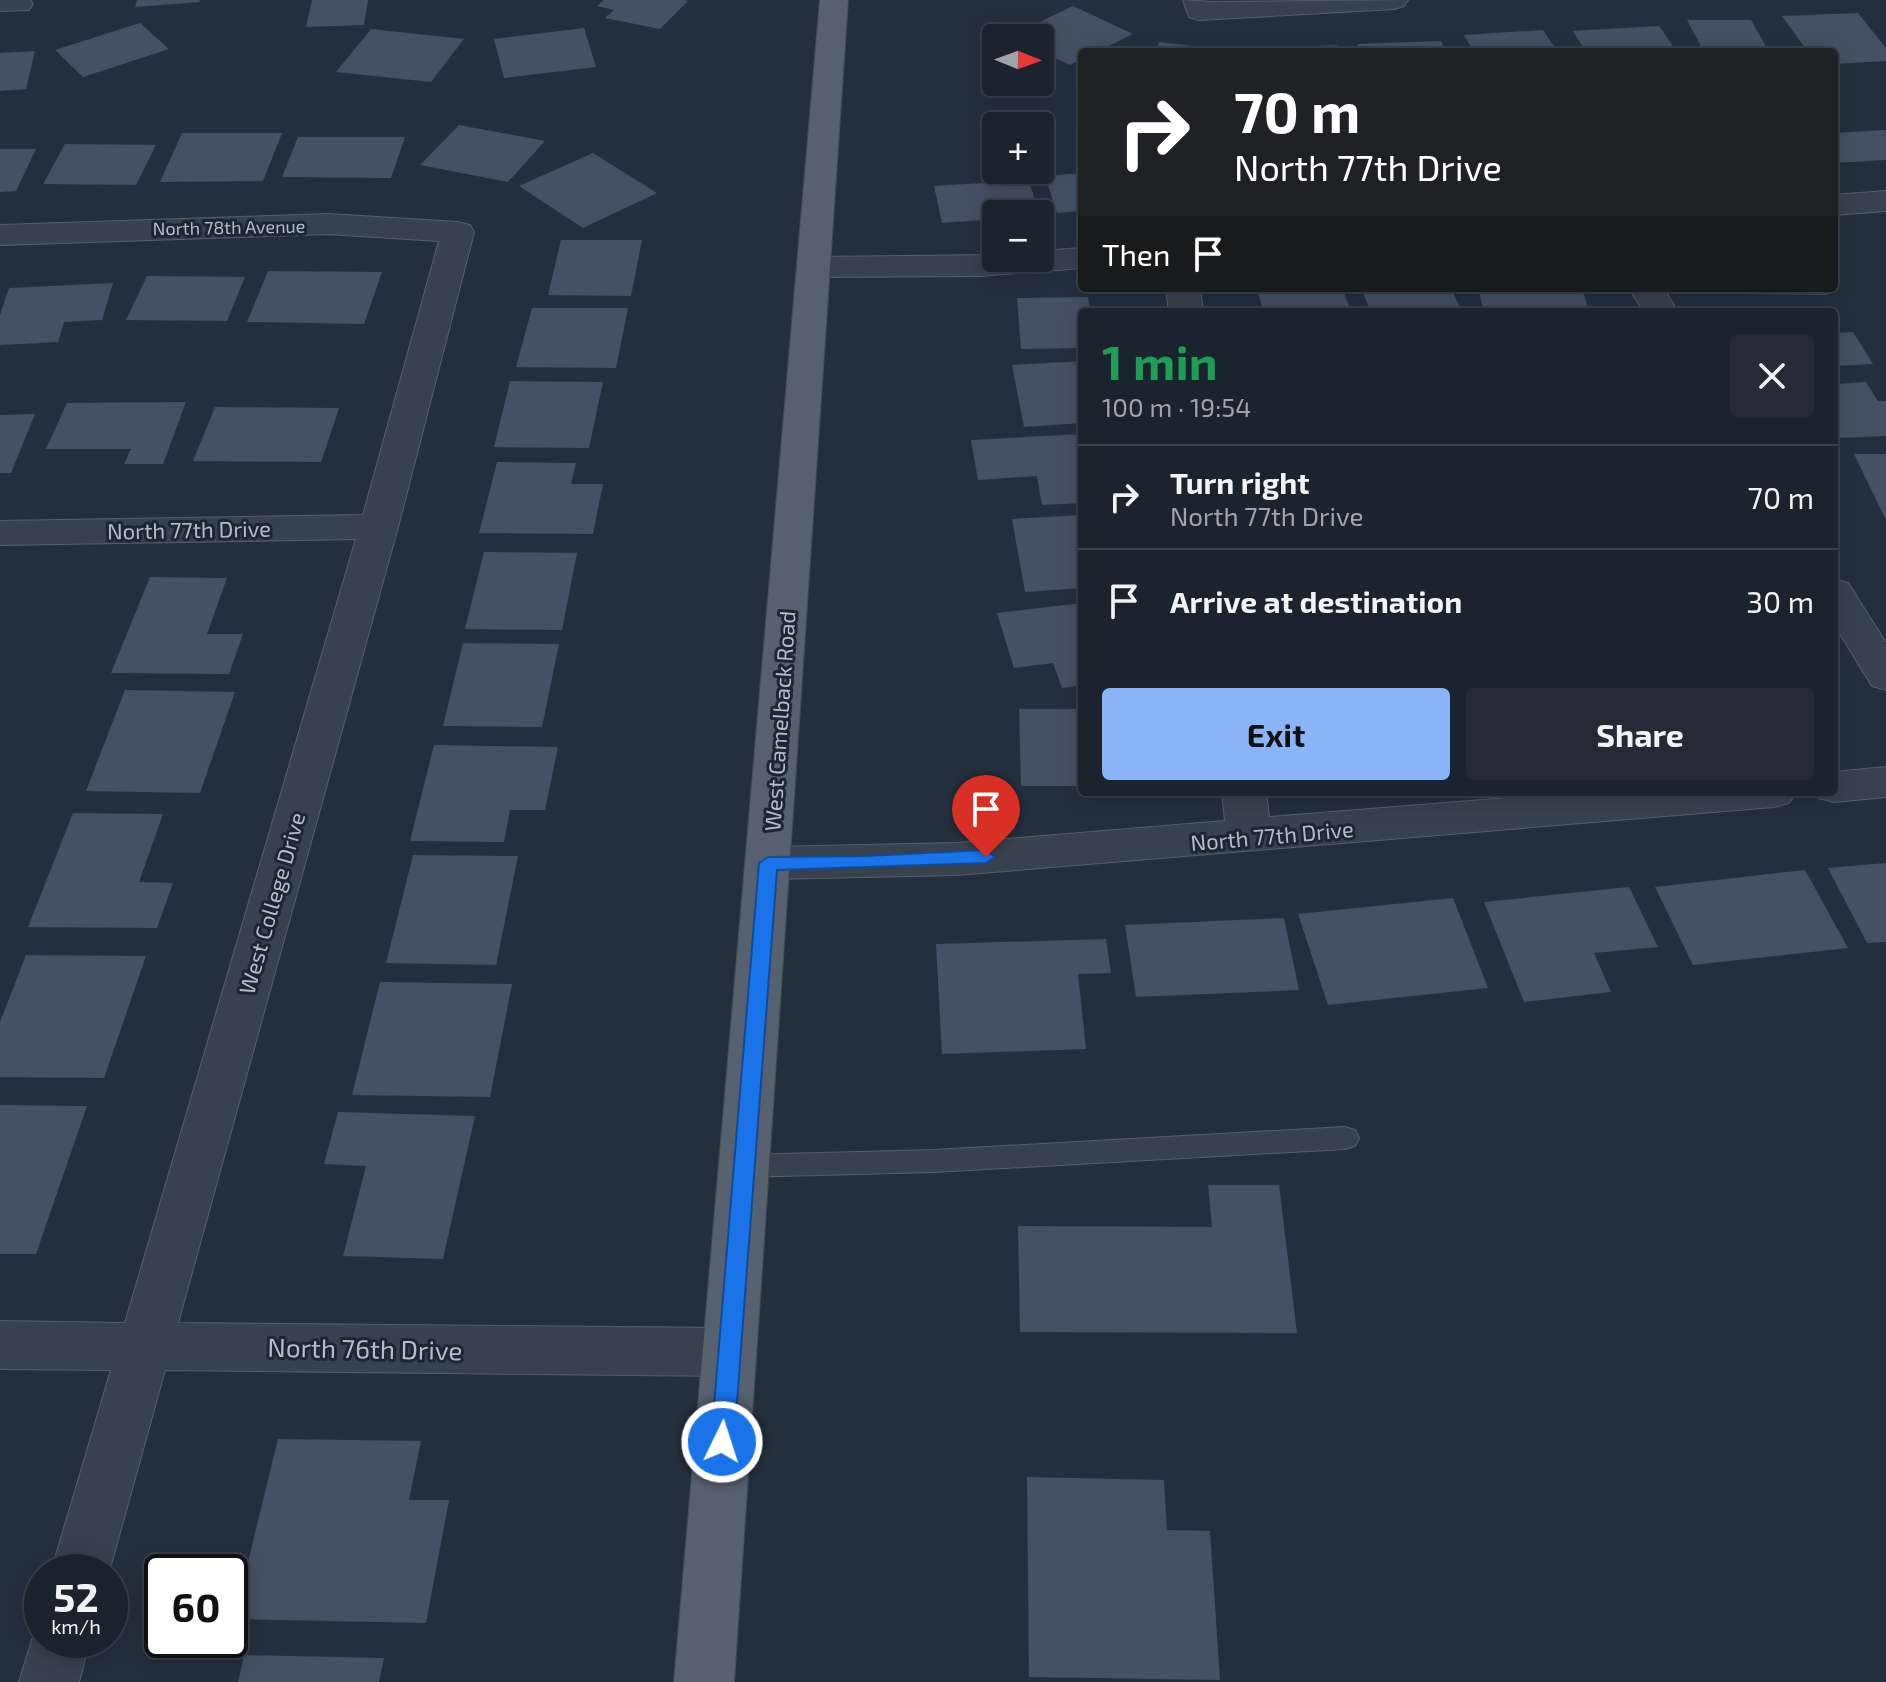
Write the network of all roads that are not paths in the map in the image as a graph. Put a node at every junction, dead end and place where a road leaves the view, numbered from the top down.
1 (834, 0) edge
2 (1394, 0) edge
3 (1198, 5) edge
4 (1886, 201) edge
5 (1838, 205) edge
6 (458, 232) joint
7 (0, 235) edge
8 (1078, 258) edge
9 (814, 267) junction
10 (379, 527) junction
11 (0, 533) edge
12 (1838, 598) edge
13 (1886, 676) edge
14 (1886, 782) edge
15 (1838, 787) edge
16 (1244, 796) edge
17 (1727, 796) edge
18 (1249, 837) junction
19 (768, 863) junction
20 (1345, 1138) dead end
21 (744, 1166) junction
22 (0, 1345) edge
23 (143, 1346) junction
24 (729, 1352) junction
25 (85, 1554) edge
26 (56, 1658) edge
27 (49, 1682) edge
28 (704, 1682) edge

1 - 9 main road, West Camelback Road
2 - 3 street
4 - 5 street
6 - 7 street, North 78th Avenue
6 - 10 street, West College Drive
8 - 9 street
9 - 19 main road, West Camelback Road
10 - 11 street, North 77th Drive
10 - 23 street, West College Drive
12 - 13 street
14 - 15 street
16 - 18 street
17 - 18 street, North 77th Drive
18 - 19 street, North 77th Drive
19 - 21 main road, West Camelback Road
20 - 21 lane
21 - 24 main road, West Camelback Road
22 - 23 street, North 76th Drive
23 - 24 street, North 76th Drive
23 - 25 street, West College Drive
24 - 28 main road, West Camelback Road
26 - 27 street

